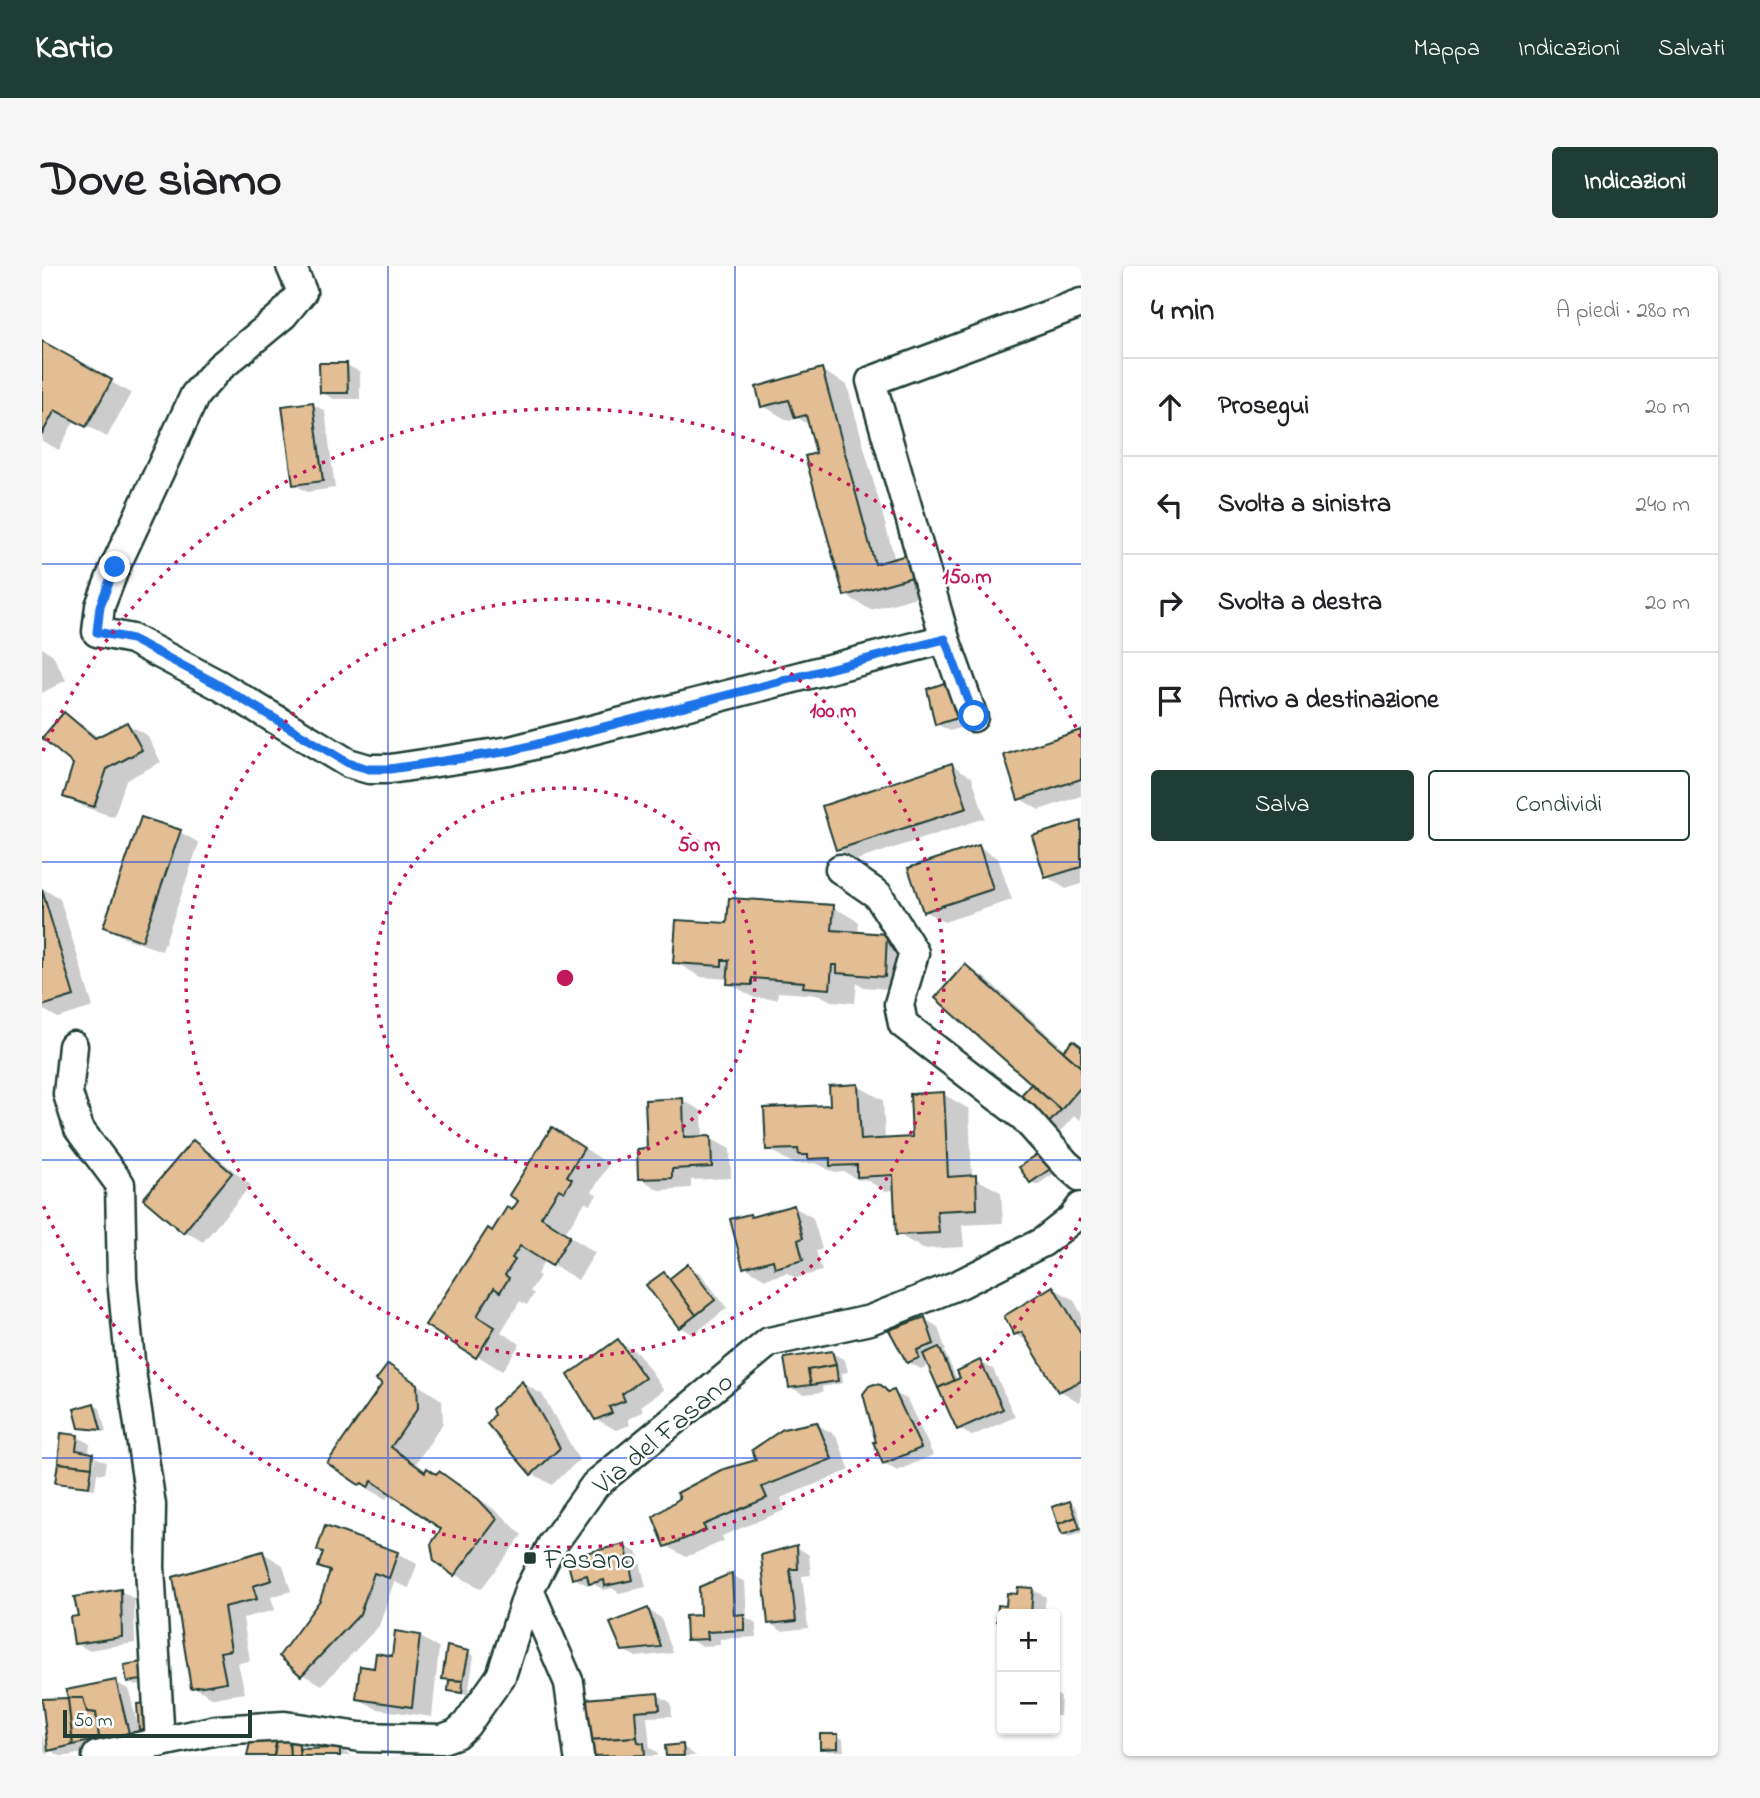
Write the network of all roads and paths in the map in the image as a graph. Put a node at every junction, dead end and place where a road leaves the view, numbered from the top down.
1 (291, 266) edge
2 (1081, 303) edge
3 (945, 639) junction
4 (974, 716) dead end
5 (840, 869) dead end
6 (73, 1046) dead end
7 (1081, 1177) edge
8 (1081, 1207) edge
9 (529, 1590) junction
10 (160, 1742) junction
11 (97, 1756) edge
12 (579, 1756) edge

1 - 3 street
2 - 3 street
3 - 4 street
5 - 7 street
6 - 10 street
8 - 9 street, Via del Fasano
9 - 10 street, Via del Fasano
9 - 12 street
10 - 11 street, Via del Fasano

